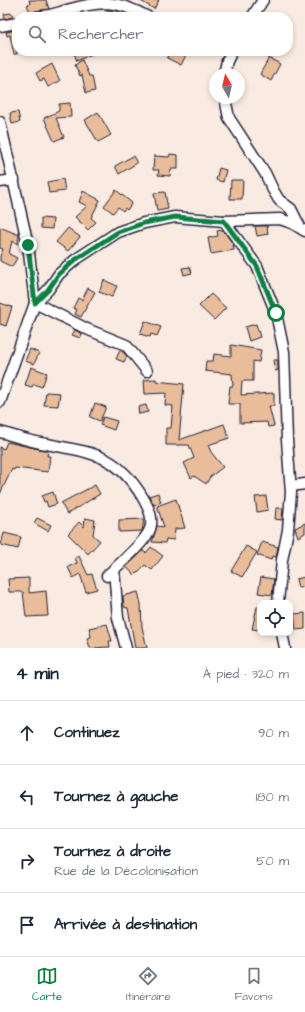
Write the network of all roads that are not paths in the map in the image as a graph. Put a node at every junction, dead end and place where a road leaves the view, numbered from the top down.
1 (263, 0) edge
2 (62, 12) edge
3 (137, 12) edge
4 (255, 12) edge
5 (12, 24) edge
6 (0, 26) edge
7 (230, 56) edge
8 (225, 68) edge
9 (226, 104) edge
10 (0, 122) edge
11 (14, 180) junction
12 (0, 182) edge
13 (224, 221) junction
14 (302, 229) edge
15 (35, 303) junction
16 (147, 371) dead end
17 (0, 402) edge
18 (0, 432) edge
19 (305, 484) edge
20 (291, 486) junction
21 (278, 600) edge
22 (283, 636) edge
23 (126, 648) edge
24 (285, 648) edge

1 - 4 street
2 - 3 street
5 - 6 street
7 - 8 street
9 - 14 street
10 - 11 street
11 - 12 street
11 - 15 street
13 - 14 street
13 - 15 street
13 - 20 street
15 - 16 street
15 - 17 street
18 - 23 street
19 - 20 street
20 - 21 street
22 - 24 street

